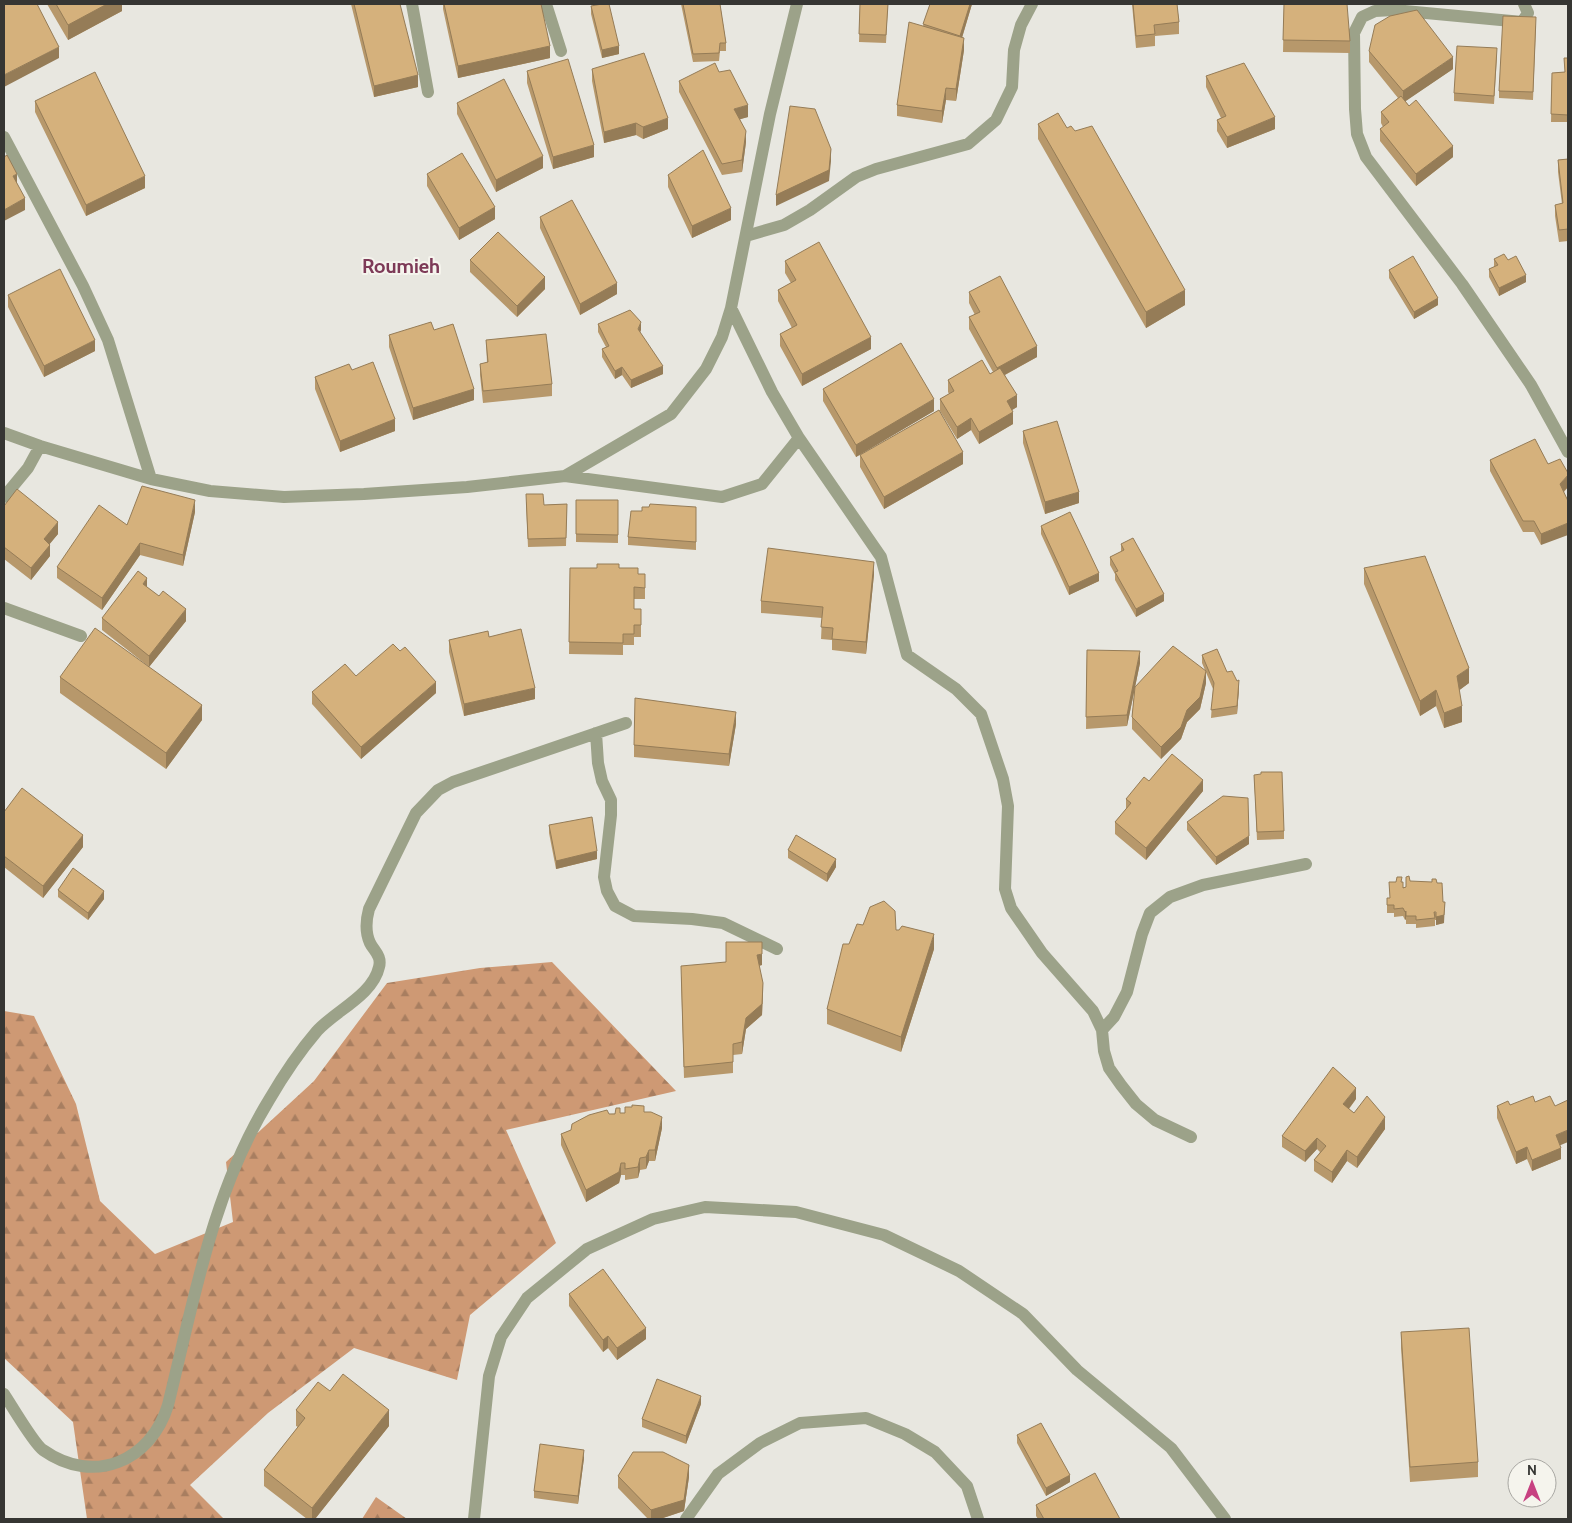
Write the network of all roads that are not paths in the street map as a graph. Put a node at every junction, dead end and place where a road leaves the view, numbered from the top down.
1 (412, 4) edge
2 (546, 4) edge
3 (797, 4) edge
4 (1032, 4) edge
5 (1524, 4) edge
6 (561, 51) dead end
7 (428, 92) dead end
8 (4, 137) edge
9 (746, 236) junction
10 (731, 308) junction
11 (4, 433) edge
12 (799, 438) junction
13 (40, 446) junction
14 (1568, 452) edge
15 (565, 476) junction
16 (151, 479) junction
17 (4, 497) edge
18 (4, 608) edge
19 (81, 636) dead end
20 (626, 723) dead end
21 (596, 733) junction
22 (1306, 864) dead end
23 (777, 949) dead end
24 (1102, 1030) junction
25 (1191, 1137) dead end
26 (4, 1394) edge
27 (474, 1519) edge
28 (686, 1519) edge
29 (978, 1519) edge
30 (1225, 1519) edge

1 - 7 street
2 - 6 street
3 - 9 street
4 - 9 street
5 - 14 street
8 - 16 street
9 - 10 street
10 - 12 street
10 - 15 street
11 - 13 street
12 - 15 street
12 - 24 street
13 - 16 street
13 - 17 street
15 - 16 street
18 - 19 street
20 - 21 street
21 - 23 street
21 - 26 street
22 - 24 street
24 - 25 street
27 - 30 street
28 - 29 street

